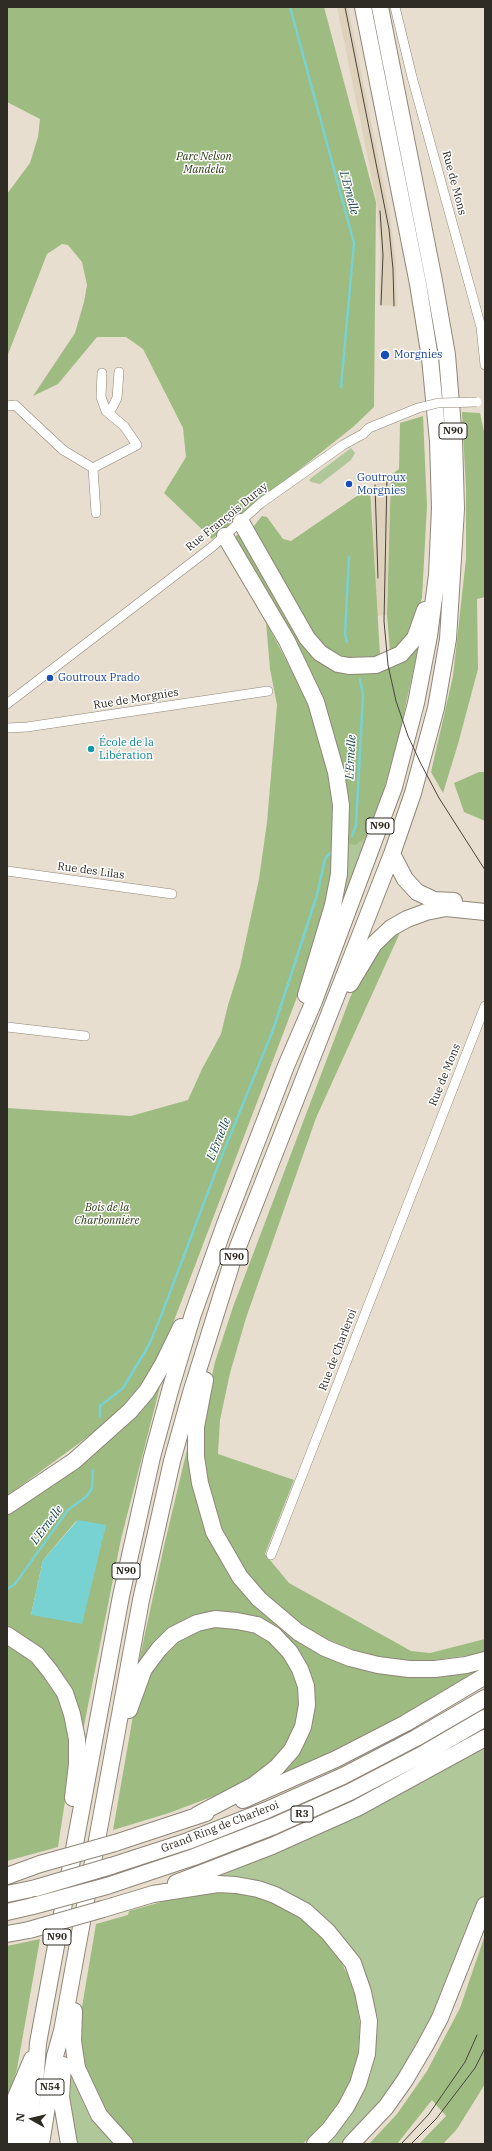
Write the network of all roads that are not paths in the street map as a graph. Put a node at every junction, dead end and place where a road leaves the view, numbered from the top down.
1 (363, 7) edge
2 (380, 7) edge
3 (395, 7) edge
4 (485, 365) edge
5 (118, 372) dead end
6 (102, 374) dead end
7 (481, 403) edge
8 (7, 406) edge
9 (106, 411) junction
10 (93, 468) junction
11 (96, 513) dead end
12 (241, 522) junction
13 (225, 536) junction
14 (437, 575) junction
15 (268, 691) dead end
16 (8, 700) edge
17 (7, 728) edge
18 (392, 854) junction
19 (7, 871) edge
20 (172, 894) dead end
21 (485, 904) edge
22 (485, 912) edge
23 (332, 1006) junction
24 (485, 1006) edge
25 (7, 1027) edge
26 (85, 1036) dead end
27 (286, 1066) junction
28 (427, 1153) joint
29 (193, 1314) junction
30 (209, 1334) junction
31 (7, 1506) edge
32 (271, 1555) dead end
33 (7, 1635) edge
34 (485, 1660) edge
35 (485, 1676) edge
36 (485, 1698) edge
37 (485, 1718) edge
38 (485, 1738) edge
39 (112, 1751) junction
40 (197, 1815) junction
41 (76, 1832) junction
42 (33, 1866) junction
43 (7, 1870) edge
44 (7, 1876) edge
45 (7, 1894) edge
46 (153, 1894) junction
47 (485, 1905) edge
48 (7, 1912) edge
49 (7, 1934) edge
50 (70, 1987) junction
51 (62, 2031) junction
52 (38, 2042) junction
53 (28, 2070) junction
54 (7, 2118) edge
55 (12, 2144) edge
56 (25, 2144) edge
57 (41, 2144) edge
58 (69, 2144) edge
59 (125, 2144) edge
60 (315, 2144) edge
61 (351, 2144) edge

1 - 14 highway, N90
2 - 18 highway, N90
3 - 4 street, Rue de Mons
5 - 9 street
6 - 9 street
7 - 12 street, Rue François Duray, bridge
8 - 10 street
9 - 10 street
10 - 11 street
12 - 13 street, Rue François Duray
12 - 14 highway
13 - 16 street, Rue François Duray
13 - 27 highway
14 - 27 highway, N90
15 - 17 street, Rue de Morgnies
18 - 21 highway
18 - 23 highway, N90
19 - 20 street, Rue des Lilas
22 - 23 highway
23 - 30 highway, N90
24 - 28 street, Rue de Mons
25 - 26 street
27 - 29 highway, N90
28 - 32 street, Rue de Charleroi
29 - 31 highway
29 - 41 highway, N90
30 - 34 highway
30 - 39 highway, N90
33 - 41 highway
35 - 40 highway
36 - 45 highway, Grand Ring de Charleroi / R3, bridge
37 - 48 highway, Grand Ring de Charleroi / R3, bridge
38 - 46 highway
39 - 40 highway
39 - 50 highway, N90
40 - 42 highway, bridge
41 - 52 highway, N90
42 - 43 highway
42 - 44 highway
46 - 49 highway, bridge
46 - 60 highway
47 - 61 highway
50 - 51 highway, N90
50 - 59 highway
51 - 57 highway, N54
51 - 58 highway
52 - 53 highway, N90
52 - 56 highway, N54
53 - 54 highway
53 - 55 highway, N90

